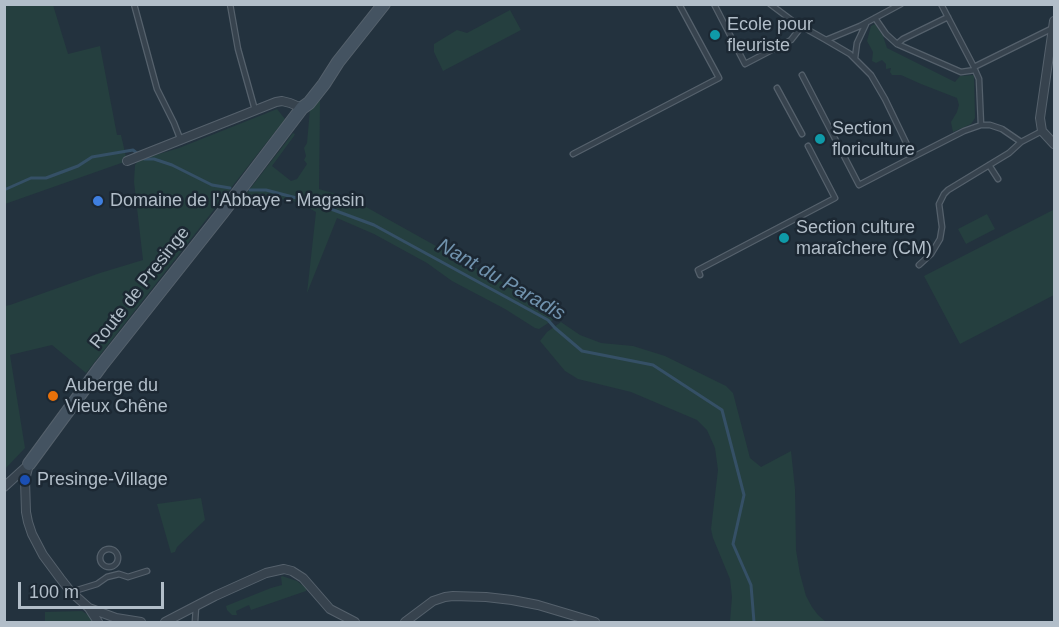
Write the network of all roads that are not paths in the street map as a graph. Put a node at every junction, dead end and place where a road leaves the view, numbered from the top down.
1 (134, 4) edge
2 (230, 4) edge
3 (384, 4) edge
4 (680, 4) edge
5 (714, 4) edge
6 (770, 4) edge
7 (901, 4) edge
8 (941, 4) edge
9 (948, 17) junction
10 (875, 18) junction
11 (866, 23) junction
12 (1054, 24) edge
13 (802, 26) junction
14 (826, 40) junction
15 (897, 44) junction
16 (855, 58) junction
17 (975, 69) junction
18 (802, 75) dead end
19 (777, 88) dead end
20 (302, 108) junction
21 (255, 111) junction
22 (981, 125) junction
23 (1042, 131) junction
24 (802, 134) dead end
25 (181, 141) junction
26 (1021, 142) junction
27 (1054, 144) edge
28 (808, 146) dead end
29 (573, 154) dead end
30 (913, 157) junction
31 (127, 161) dead end
32 (989, 165) junction
33 (998, 179) dead end
34 (919, 265) dead end
35 (700, 275) dead end
36 (28, 464) junction
37 (4, 487) edge
38 (110, 568) junction
39 (147, 571) dead end
40 (112, 576) junction
41 (71, 592) junction
42 (196, 607) junction
43 (89, 608) junction
44 (98, 622) edge
45 (135, 622) edge
46 (165, 622) edge
47 (195, 622) edge
48 (355, 622) edge
49 (405, 622) edge
50 (595, 622) edge

1 - 25 lane
2 - 21 lane
3 - 20 street, Route de Presinge
4 - 29 lane
5 - 13 lane
6 - 13 lane
7 - 10 lane
8 - 9 lane
9 - 15 lane
9 - 17 lane
10 - 11 lane
10 - 15 lane
11 - 14 lane
11 - 16 lane
12 - 17 lane
12 - 23 street
13 - 14 lane
14 - 16 lane
15 - 17 lane
16 - 30 lane
17 - 22 lane
18 - 30 lane
19 - 24 lane
20 - 21 street
20 - 36 street, Route de Presinge
21 - 25 street
22 - 26 lane
22 - 30 lane
23 - 26 lane
23 - 27 street
25 - 31 street
26 - 32 lane
28 - 35 lane
32 - 33 lane
32 - 34 lane
36 - 37 street, Route de Presinge
36 - 41 street
38 - 38 lane
38 - 40 lane
39 - 40 lane
40 - 41 lane
41 - 43 street
42 - 46 street
42 - 47 lane
42 - 48 street
43 - 44 street
43 - 45 street
49 - 50 street

